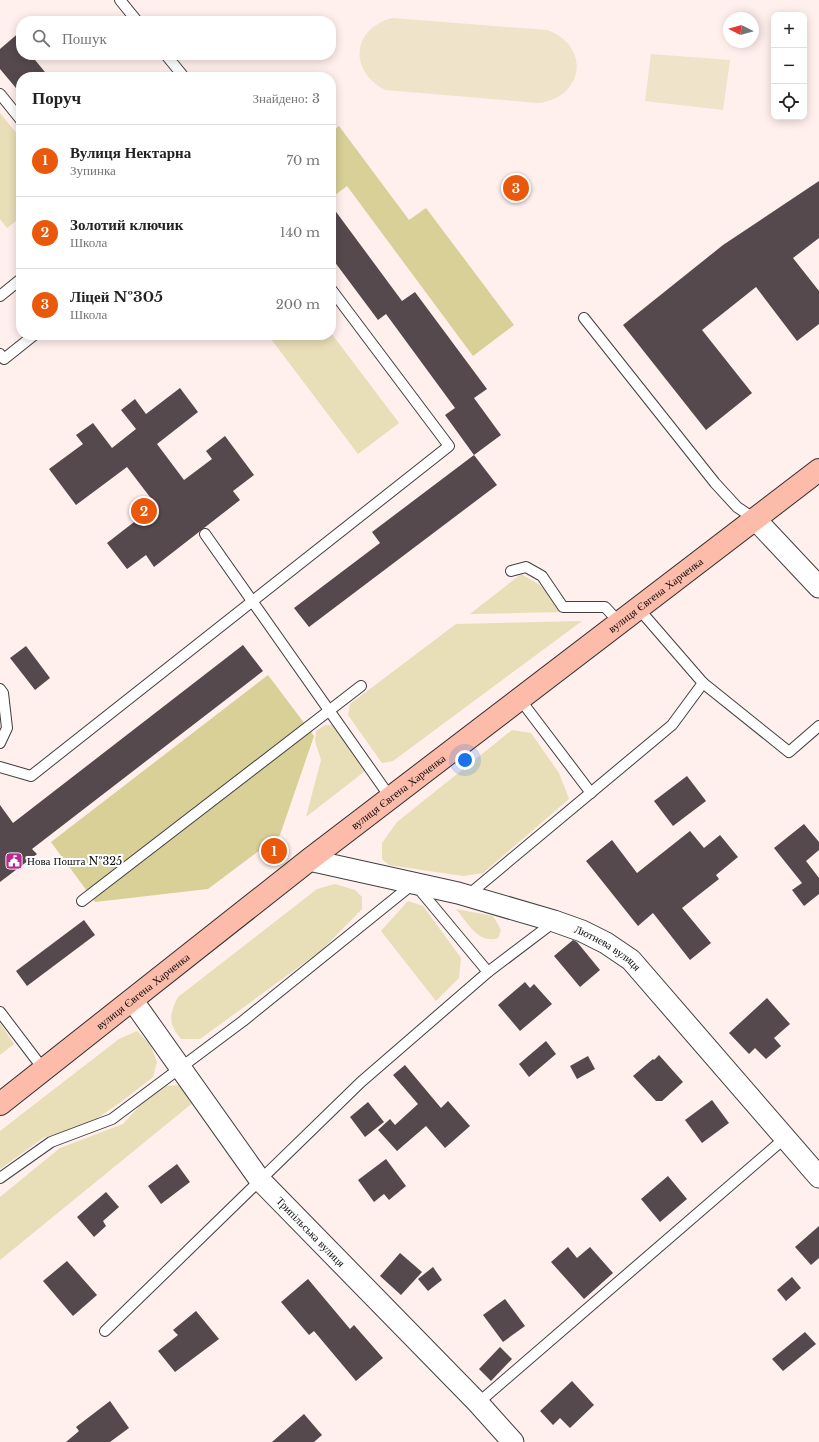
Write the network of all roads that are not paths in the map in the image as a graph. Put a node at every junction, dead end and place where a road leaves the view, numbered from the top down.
1 (120, 0) edge
2 (133, 16) edge
3 (170, 60) edge
4 (180, 72) edge
5 (0, 94) edge
6 (16, 114) edge
7 (16, 284) edge
8 (0, 296) edge
9 (336, 296) edge
10 (584, 318) dead end
11 (28, 340) edge
12 (0, 354) edge
13 (819, 470) edge
14 (755, 519) junction
15 (205, 534) dead end
16 (511, 571) dead end
17 (819, 587) edge
18 (253, 602) junction
19 (638, 608) junction
20 (619, 622) junction
21 (703, 683) junction
22 (361, 686) dead end
23 (0, 689) edge
24 (520, 698) junction
25 (329, 711) junction
26 (819, 726) edge
27 (0, 742) edge
28 (0, 767) edge
29 (591, 793) junction
30 (390, 798) junction
31 (309, 860) junction
32 (414, 883) junction
33 (468, 896) junction
34 (82, 901) dead end
35 (554, 921) junction
36 (488, 972) junction
37 (133, 1000) junction
38 (0, 1012) edge
39 (181, 1069) junction
40 (44, 1070) junction
41 (0, 1104) edge
42 (785, 1138) junction
43 (819, 1177) edge
44 (0, 1178) edge
45 (260, 1180) junction
46 (104, 1331) dead end
47 (478, 1403) junction
48 (513, 1442) edge

1 - 2 lane
3 - 4 lane
5 - 6 lane
7 - 8 lane
9 - 18 lane
10 - 14 lane
11 - 12 lane
13 - 14 main road, вулиця Євгена Харченка
14 - 17 street
14 - 19 main road, вулиця Євгена Харченка
15 - 18 lane
16 - 20 lane
18 - 25 lane
18 - 28 lane
19 - 20 main road, вулиця Євгена Харченка
19 - 21 lane
20 - 24 main road, вулиця Євгена Харченка
21 - 26 lane
21 - 29 lane
22 - 25 lane
23 - 27 lane
24 - 29 lane
24 - 30 main road, вулиця Євгена Харченка
25 - 30 lane
25 - 34 lane
29 - 33 lane
30 - 31 main road, вулиця Євгена Харченка
31 - 32 street, Лютнева вулиця
31 - 37 main road, вулиця Євгена Харченка
32 - 33 street, Лютнева вулиця
32 - 36 lane
32 - 39 lane
33 - 35 street, Лютнева вулиця
35 - 36 lane
35 - 42 street, Лютнева вулиця
36 - 45 lane
37 - 39 street, Трипільська вулиця
37 - 40 main road, вулиця Євгена Харченка
38 - 40 lane
39 - 44 lane
39 - 45 street, Трипільська вулиця
40 - 41 main road, вулиця Євгена Харченка
42 - 43 street, Лютнева вулиця
42 - 47 lane
45 - 46 lane
45 - 47 street, Трипільська вулиця
47 - 48 street, Трипільська вулиця

